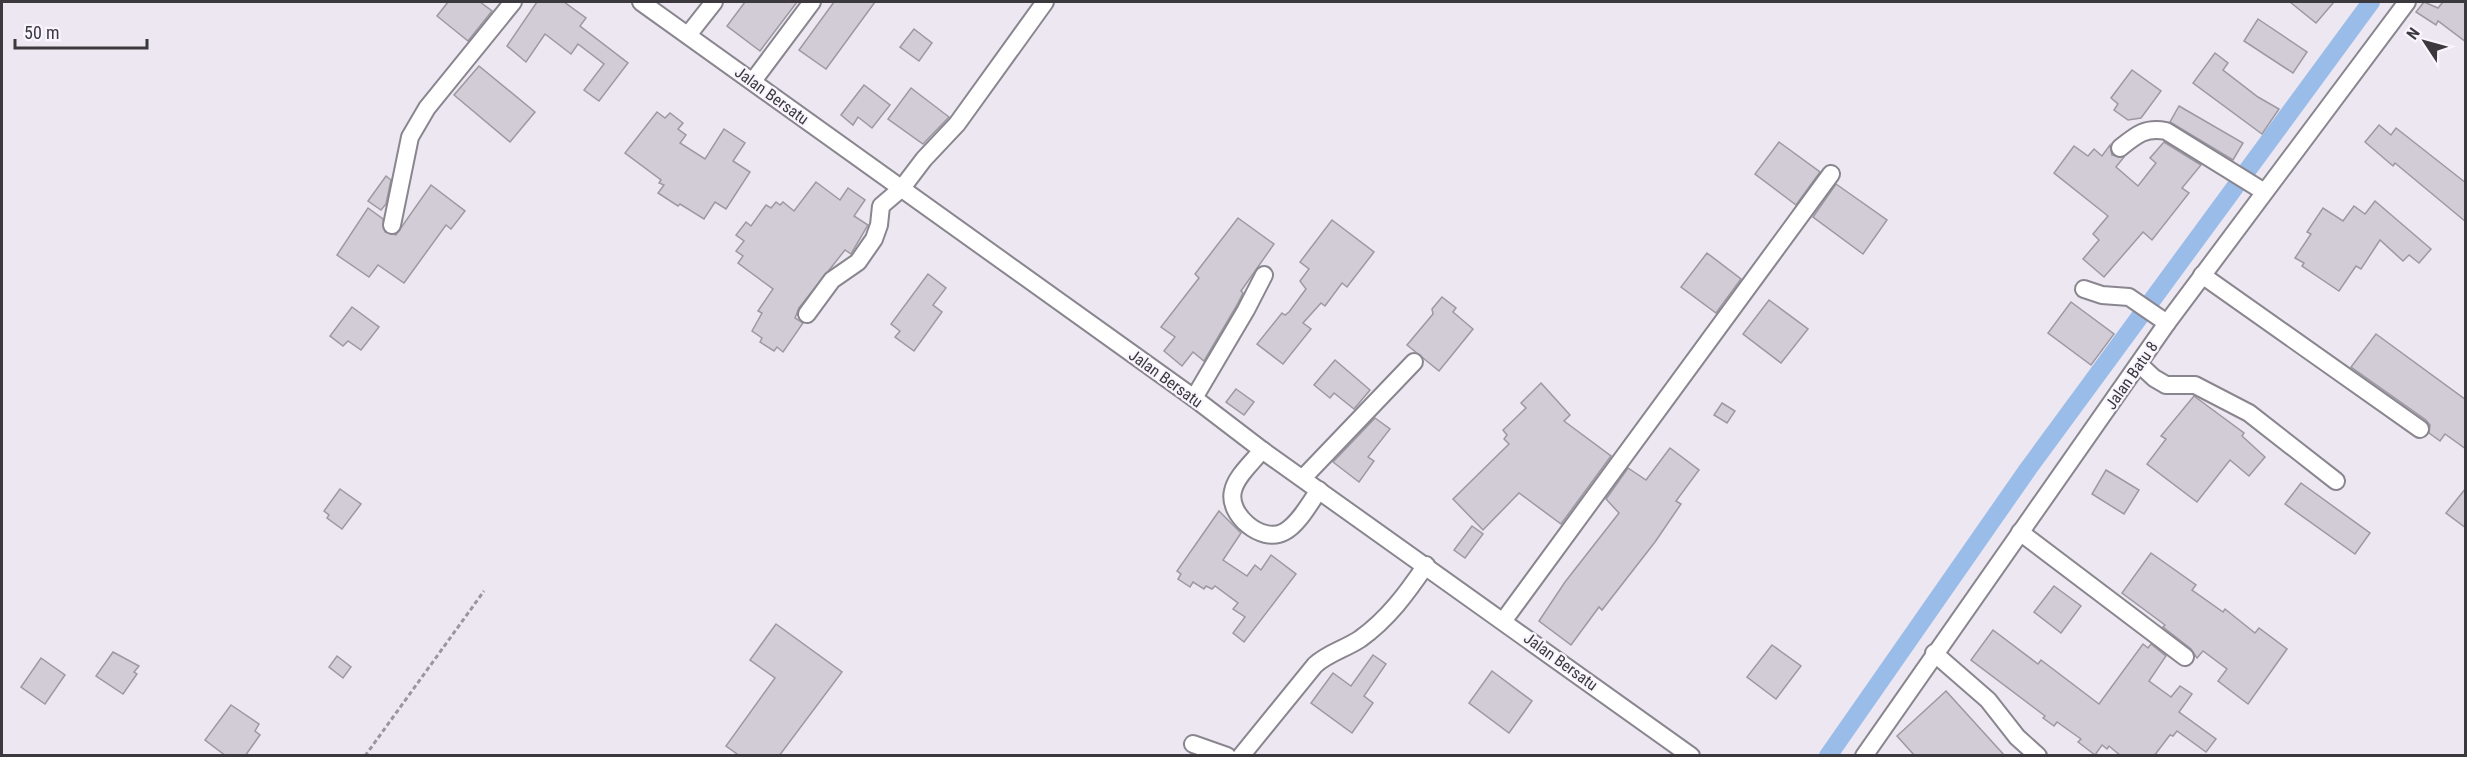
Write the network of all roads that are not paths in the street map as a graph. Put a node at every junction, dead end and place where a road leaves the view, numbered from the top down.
1 (513, 2) edge
2 (641, 2) edge
3 (714, 2) edge
4 (812, 2) edge
5 (1045, 2) edge
6 (2407, 2) edge
7 (688, 35) junction
8 (753, 81) junction
9 (2120, 148) dead end
10 (1831, 174) dead end
11 (902, 188) junction
12 (2263, 191) junction
13 (392, 225) dead end
14 (1263, 274) dead end
15 (2202, 276) junction
16 (2084, 289) dead end
17 (807, 314) dead end
18 (2161, 319) junction
19 (1414, 362) dead end
20 (2139, 364) junction
21 (1194, 398) junction
22 (2420, 429) dead end
23 (1262, 450) junction
24 (1303, 478) junction
25 (2336, 481) dead end
26 (1319, 490) junction
27 (2020, 532) junction
28 (1426, 565) junction
29 (1504, 620) junction
30 (1935, 653) junction
31 (2185, 657) dead end
32 (1193, 744) dead end
33 (1227, 756) edge
34 (1241, 756) edge
35 (1691, 756) edge
36 (1864, 756) edge
37 (2038, 756) edge

1 - 13 street
2 - 7 street, Jalan Bersatu
3 - 7 street
4 - 8 street
5 - 11 street
6 - 12 street, Jalan Batu 8
7 - 8 street, Jalan Bersatu
8 - 11 street, Jalan Bersatu
9 - 12 street
10 - 29 street
11 - 17 street
11 - 21 street, Jalan Bersatu
12 - 15 street, Jalan Batu 8
14 - 21 street
15 - 18 street, Jalan Batu 8
15 - 22 street
16 - 18 street
18 - 20 street, Jalan Batu 8
19 - 24 street
20 - 25 street
20 - 27 street, Jalan Batu 8
21 - 23 street, Jalan Bersatu
23 - 24 street, Jalan Bersatu
23 - 26 street
24 - 26 street, Jalan Bersatu
26 - 28 street, Jalan Bersatu
27 - 30 street, Jalan Batu 8
27 - 31 street
28 - 29 street, Jalan Bersatu
28 - 34 street
29 - 35 street, Jalan Bersatu
30 - 36 street, Jalan Batu 8
30 - 37 street
32 - 33 street

